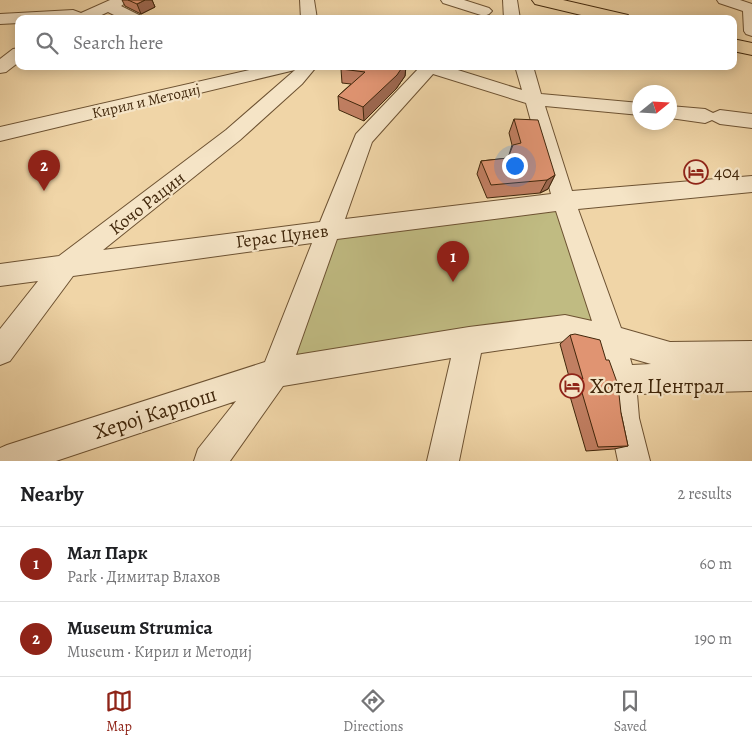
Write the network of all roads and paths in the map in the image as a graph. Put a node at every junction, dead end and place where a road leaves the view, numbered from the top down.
1 (307, 0) edge
2 (448, 0) edge
3 (510, 0) edge
4 (541, 0) edge
5 (724, 0) edge
6 (117, 4) edge
7 (751, 6) edge
8 (485, 10) edge
9 (89, 15) edge
10 (130, 15) edge
11 (308, 15) edge
12 (512, 15) edge
13 (605, 15) edge
14 (15, 18) edge
15 (0, 19) edge
16 (752, 30) edge
17 (737, 46) edge
18 (752, 49) edge
19 (15, 56) edge
20 (0, 68) edge
21 (274, 70) edge
22 (305, 70) edge
23 (425, 70) edge
24 (441, 70) edge
25 (525, 70) edge
26 (533, 98) junction
27 (632, 108) edge
28 (677, 113) edge
29 (752, 121) edge
30 (0, 134) edge
31 (752, 184) edge
32 (564, 201) junction
33 (328, 230) junction
34 (67, 264) junction
35 (0, 275) edge
36 (610, 338) junction
37 (469, 341) junction
38 (0, 351) edge
39 (752, 355) edge
40 (275, 373) junction
41 (752, 376) edge
42 (621, 380) junction
43 (7, 461) edge
44 (210, 461) edge
45 (443, 461) edge
46 (634, 461) edge

1 - 11 street
2 - 8 street
3 - 12 street
4 - 13 main road
5 - 7 street
6 - 9 street
6 - 10 street
7 - 16 street
14 - 15 street
17 - 18 main road
19 - 20 street
21 - 30 street, Кирил и Методиј
22 - 34 street, Кочо Рацин
23 - 33 street
24 - 26 street
25 - 26 street
26 - 27 street
26 - 32 street
28 - 29 street
31 - 32 street, Герас Цунев
32 - 33 street, Герас Цунев
32 - 36 street
33 - 34 street, Герас Цунев
33 - 40 street
34 - 35 street, Герас Цунев
34 - 38 street, Кочо Рацин
36 - 37 street, Херој Карпош
36 - 39 street, Херој Карпош
36 - 42 street
37 - 40 street, Херој Карпош
37 - 45 street
40 - 43 street, Херој Карпош
40 - 44 street
41 - 42 street
42 - 46 street

